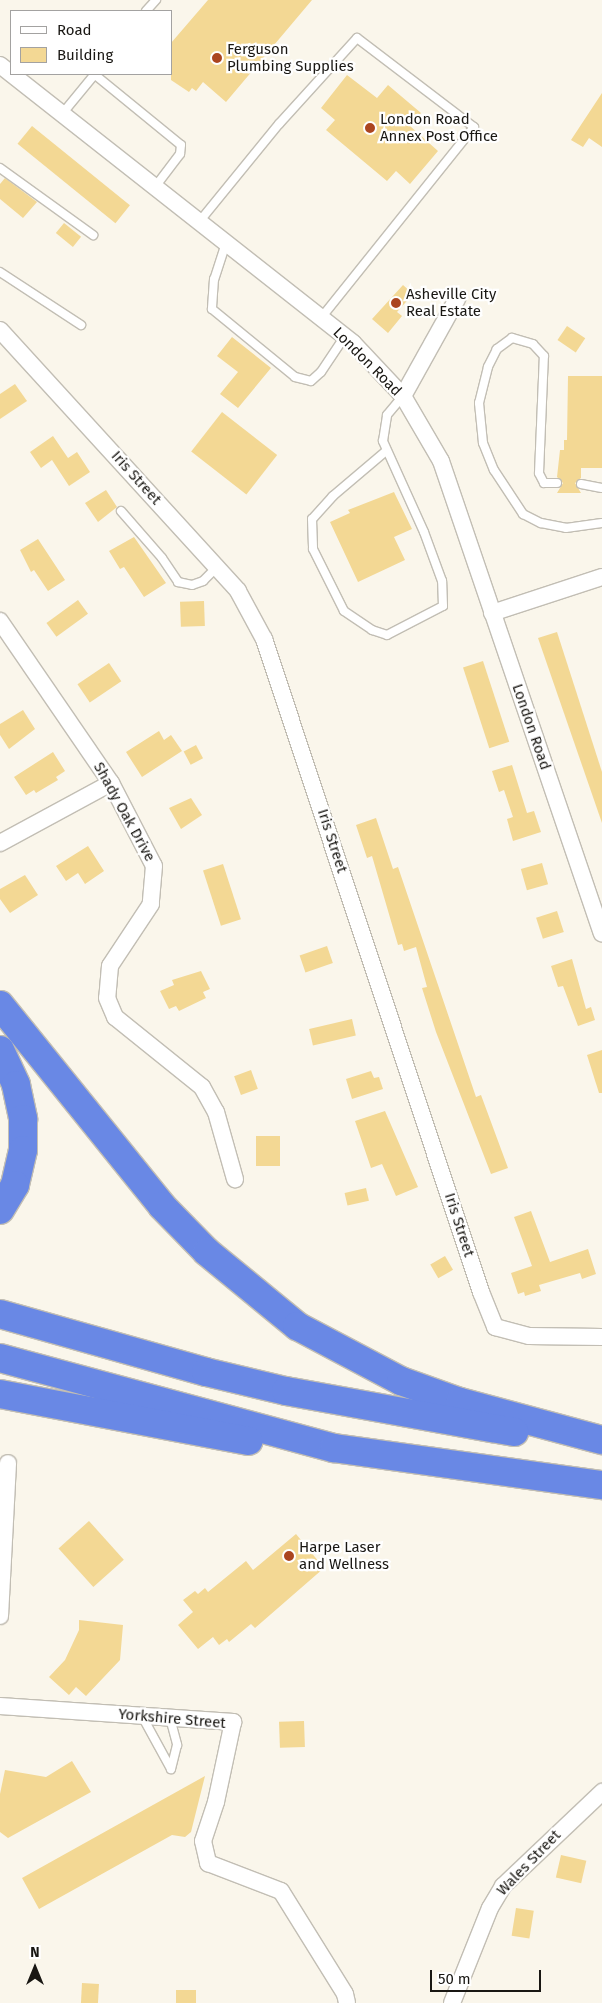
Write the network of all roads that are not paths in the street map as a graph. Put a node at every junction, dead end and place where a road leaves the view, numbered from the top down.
1 (156, 0) edge
2 (147, 10) edge
3 (0, 65) edge
4 (10, 73) edge
5 (13, 75) edge
6 (93, 75) edge
7 (95, 75) edge
8 (62, 114) junction
9 (0, 168) edge
10 (155, 187) junction
11 (200, 222) junction
12 (93, 235) dead end
13 (226, 243) junction
14 (0, 272) edge
15 (457, 299) dead end
16 (321, 318) junction
17 (81, 325) dead end
18 (0, 330) edge
19 (345, 336) junction
20 (402, 396) junction
21 (386, 452) junction
22 (557, 483) dead end
23 (581, 484) dead end
24 (602, 488) edge
25 (121, 511) dead end
26 (602, 523) edge
27 (217, 568) junction
28 (602, 576) edge
29 (492, 613) junction
30 (0, 621) edge
31 (111, 783) junction
32 (0, 843) edge
33 (602, 933) edge
34 (0, 1005) edge
35 (0, 1050) edge
36 (236, 1179) dead end
37 (0, 1210) edge
38 (0, 1314) edge
39 (602, 1337) edge
40 (0, 1358) edge
41 (0, 1394) edge
42 (602, 1441) edge
43 (334, 1448) junction
44 (8, 1464) dead end
45 (602, 1485) edge
46 (0, 1616) edge
47 (0, 1706) edge
48 (142, 1716) junction
49 (170, 1718) junction
50 (602, 1792) edge
51 (347, 2003) edge
52 (452, 2003) edge

1 - 2 lane
3 - 4 street, London Road
5 - 8 street, London Road
6 - 8 lane
7 - 10 lane
8 - 10 street, London Road
9 - 12 lane
10 - 11 street, London Road
11 - 13 street, London Road
11 - 16 lane
13 - 16 street, London Road
13 - 19 lane
14 - 17 lane
15 - 20 street
16 - 19 street, London Road
18 - 27 street, Iris Street
19 - 20 street, London Road
20 - 21 lane
20 - 29 street, London Road
21 - 21 lane
22 - 26 lane
23 - 24 lane
25 - 27 lane
27 - 39 street, Iris Street
28 - 29 street
29 - 33 street, London Road
30 - 31 street, Shady Oak Drive
31 - 32 street
31 - 36 street, Shady Oak Drive
34 - 42 highway
35 - 37 highway
38 - 42 highway
40 - 43 highway
41 - 43 highway
43 - 45 highway
44 - 46 street
47 - 48 street, Yorkshire Street
48 - 49 street, Yorkshire Street
48 - 49 lane
49 - 51 street, Yorkshire Street
50 - 52 street, Wales Street

